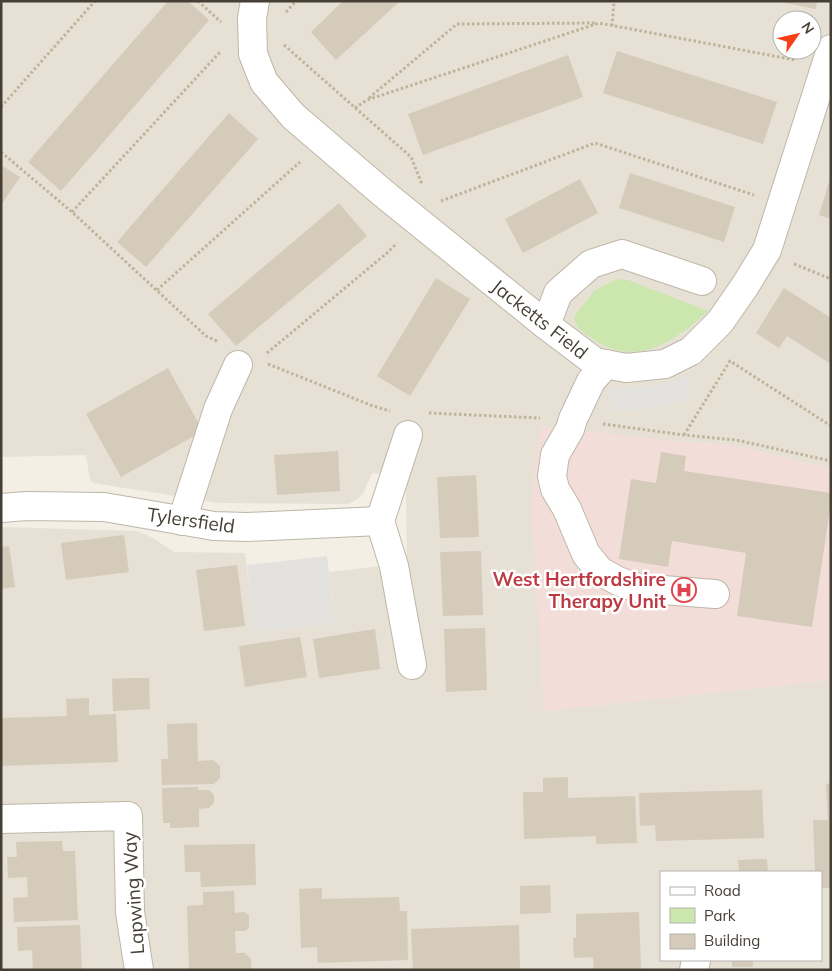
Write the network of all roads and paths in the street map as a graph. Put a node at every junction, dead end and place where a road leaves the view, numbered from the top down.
1 (94, 1) edge
2 (198, 1) edge
3 (614, 1) edge
4 (247, 16) edge
5 (599, 23) junction
6 (612, 26) junction
7 (828, 58) edge
8 (366, 100) junction
9 (1, 107) edge
10 (356, 108) junction
11 (323, 142) junction
12 (1, 152) edge
13 (782, 204) junction
14 (72, 212) junction
15 (424, 213) junction
16 (767, 250) junction
17 (831, 279) edge
18 (702, 281) dead end
19 (157, 290) junction
20 (546, 325) junction
21 (231, 354) joint
22 (266, 354) dead end
23 (267, 364) dead end
24 (606, 364) junction
25 (392, 412) dead end
26 (573, 420) junction
27 (414, 424) joint
28 (831, 426) edge
29 (684, 435) junction
30 (831, 461) edge
31 (1, 508) edge
32 (182, 521) junction
33 (380, 521) junction
34 (715, 594) dead end
35 (412, 665) dead end
36 (1, 819) edge
37 (139, 970) edge

1 - 9 path
2 - 4 path
3 - 6 path
4 - 10 path
4 - 11 street, Jacketts Field
4 - 14 path
5 - 6 path
5 - 8 path
5 - 8 path
6 - 7 path
7 - 13 street, Jacketts Field
8 - 10 path
10 - 15 path
11 - 15 street, Jacketts Field
11 - 19 path
12 - 14 path
13 - 15 path
13 - 16 street, Jacketts Field
14 - 19 path
15 - 20 street, Jacketts Field
15 - 22 path
16 - 17 path
16 - 24 street, Jacketts Field
18 - 20 street
19 - 21 path
20 - 24 street, Jacketts Field
21 - 32 street
23 - 25 path
24 - 26 street
26 - 27 path
26 - 29 path
26 - 34 street
27 - 33 street
28 - 29 path
29 - 30 path
31 - 32 street, Tylersfield
32 - 33 street, Tylersfield
33 - 35 street
36 - 37 street, Lapwing Way

